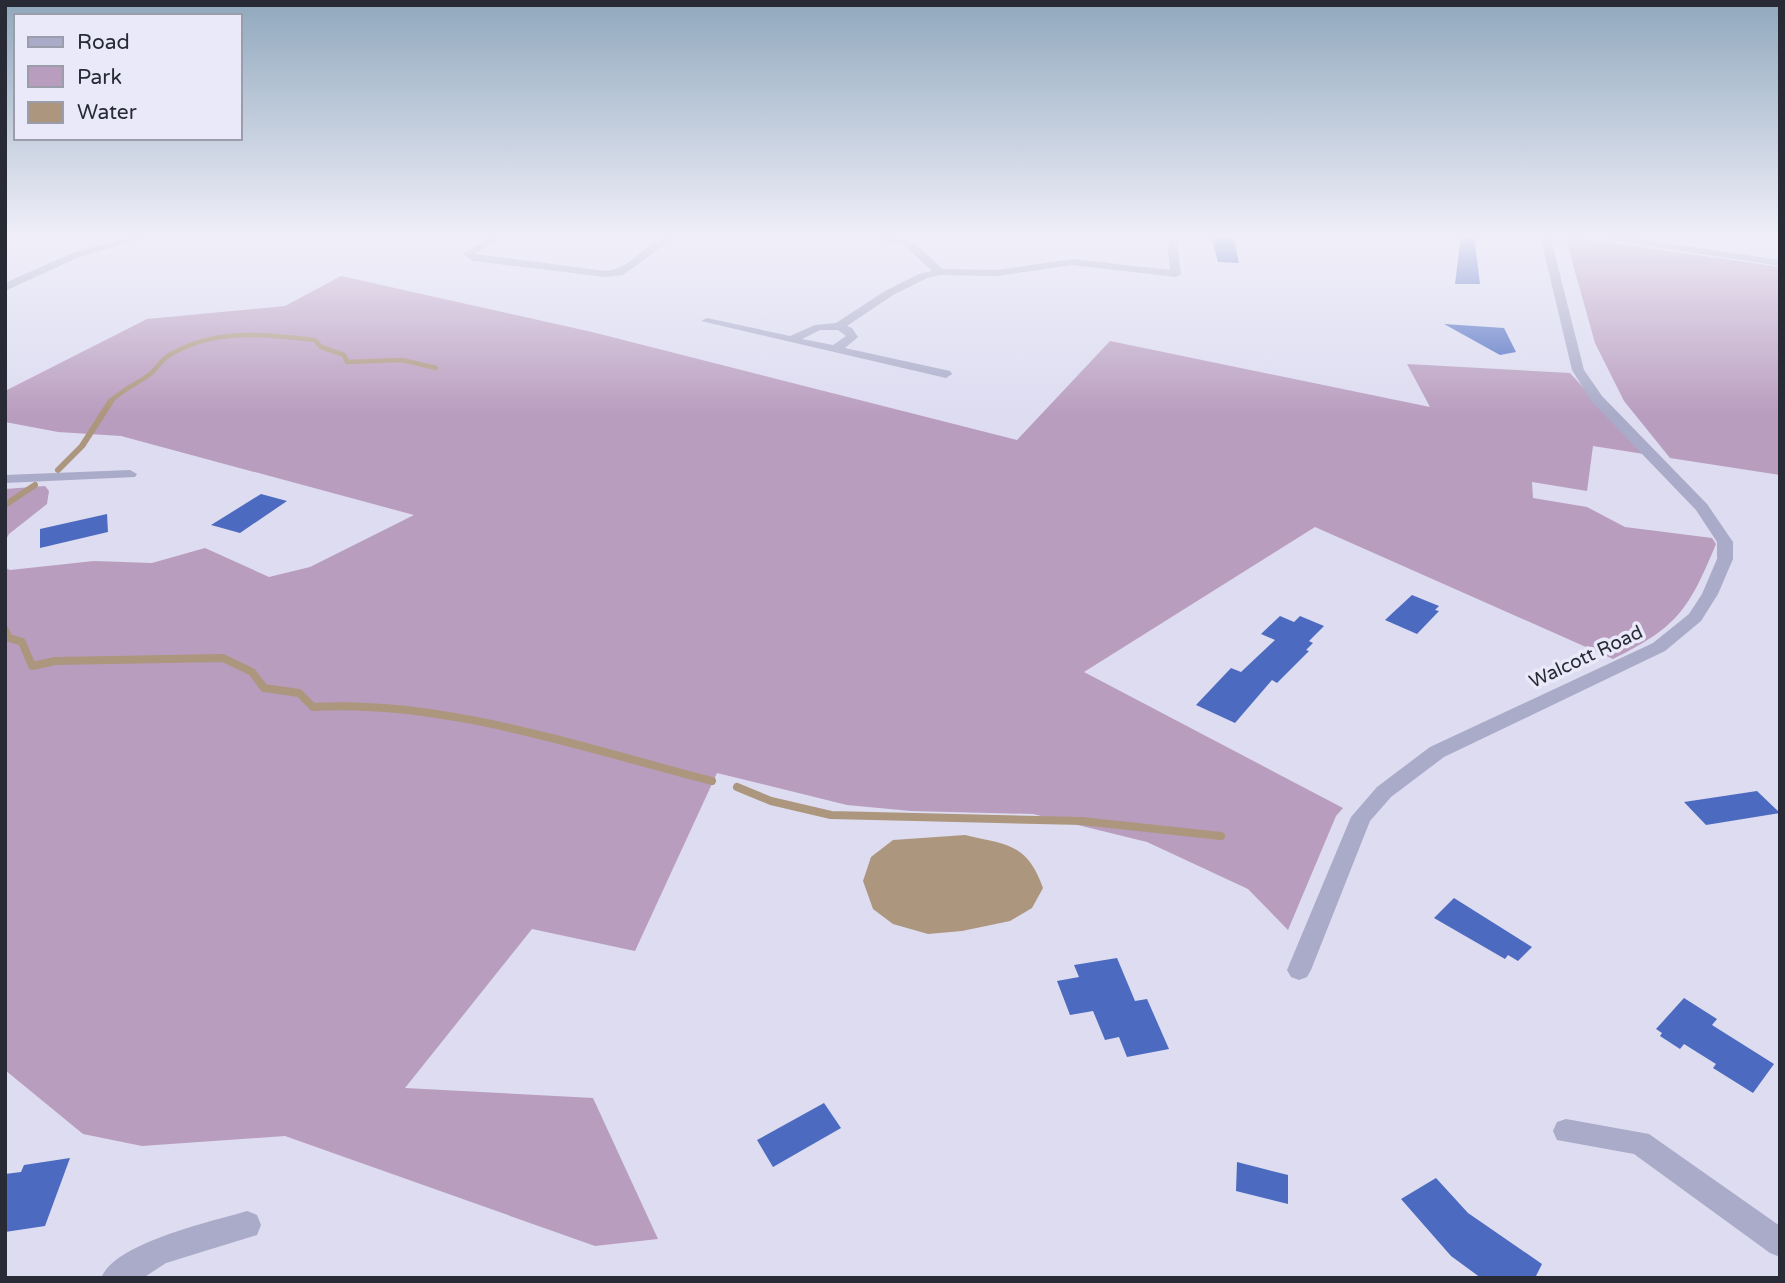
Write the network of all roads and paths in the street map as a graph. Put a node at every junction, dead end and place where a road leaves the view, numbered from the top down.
1 (886, 295) edge
2 (1560, 295) edge
3 (706, 321) dead end
4 (838, 327) junction
5 (792, 340) junction
6 (835, 350) junction
7 (946, 374) dead end
8 (130, 474) dead end
9 (5, 479) edge
10 (1299, 970) dead end
11 (1566, 1131) dead end
12 (247, 1225) dead end
13 (1780, 1243) edge
14 (116, 1278) edge

1 - 4 street
2 - 10 street, Walcott Road
3 - 5 street
4 - 5 street
4 - 6 street
5 - 6 street
6 - 7 street
8 - 9 street
11 - 13 street
12 - 14 street

